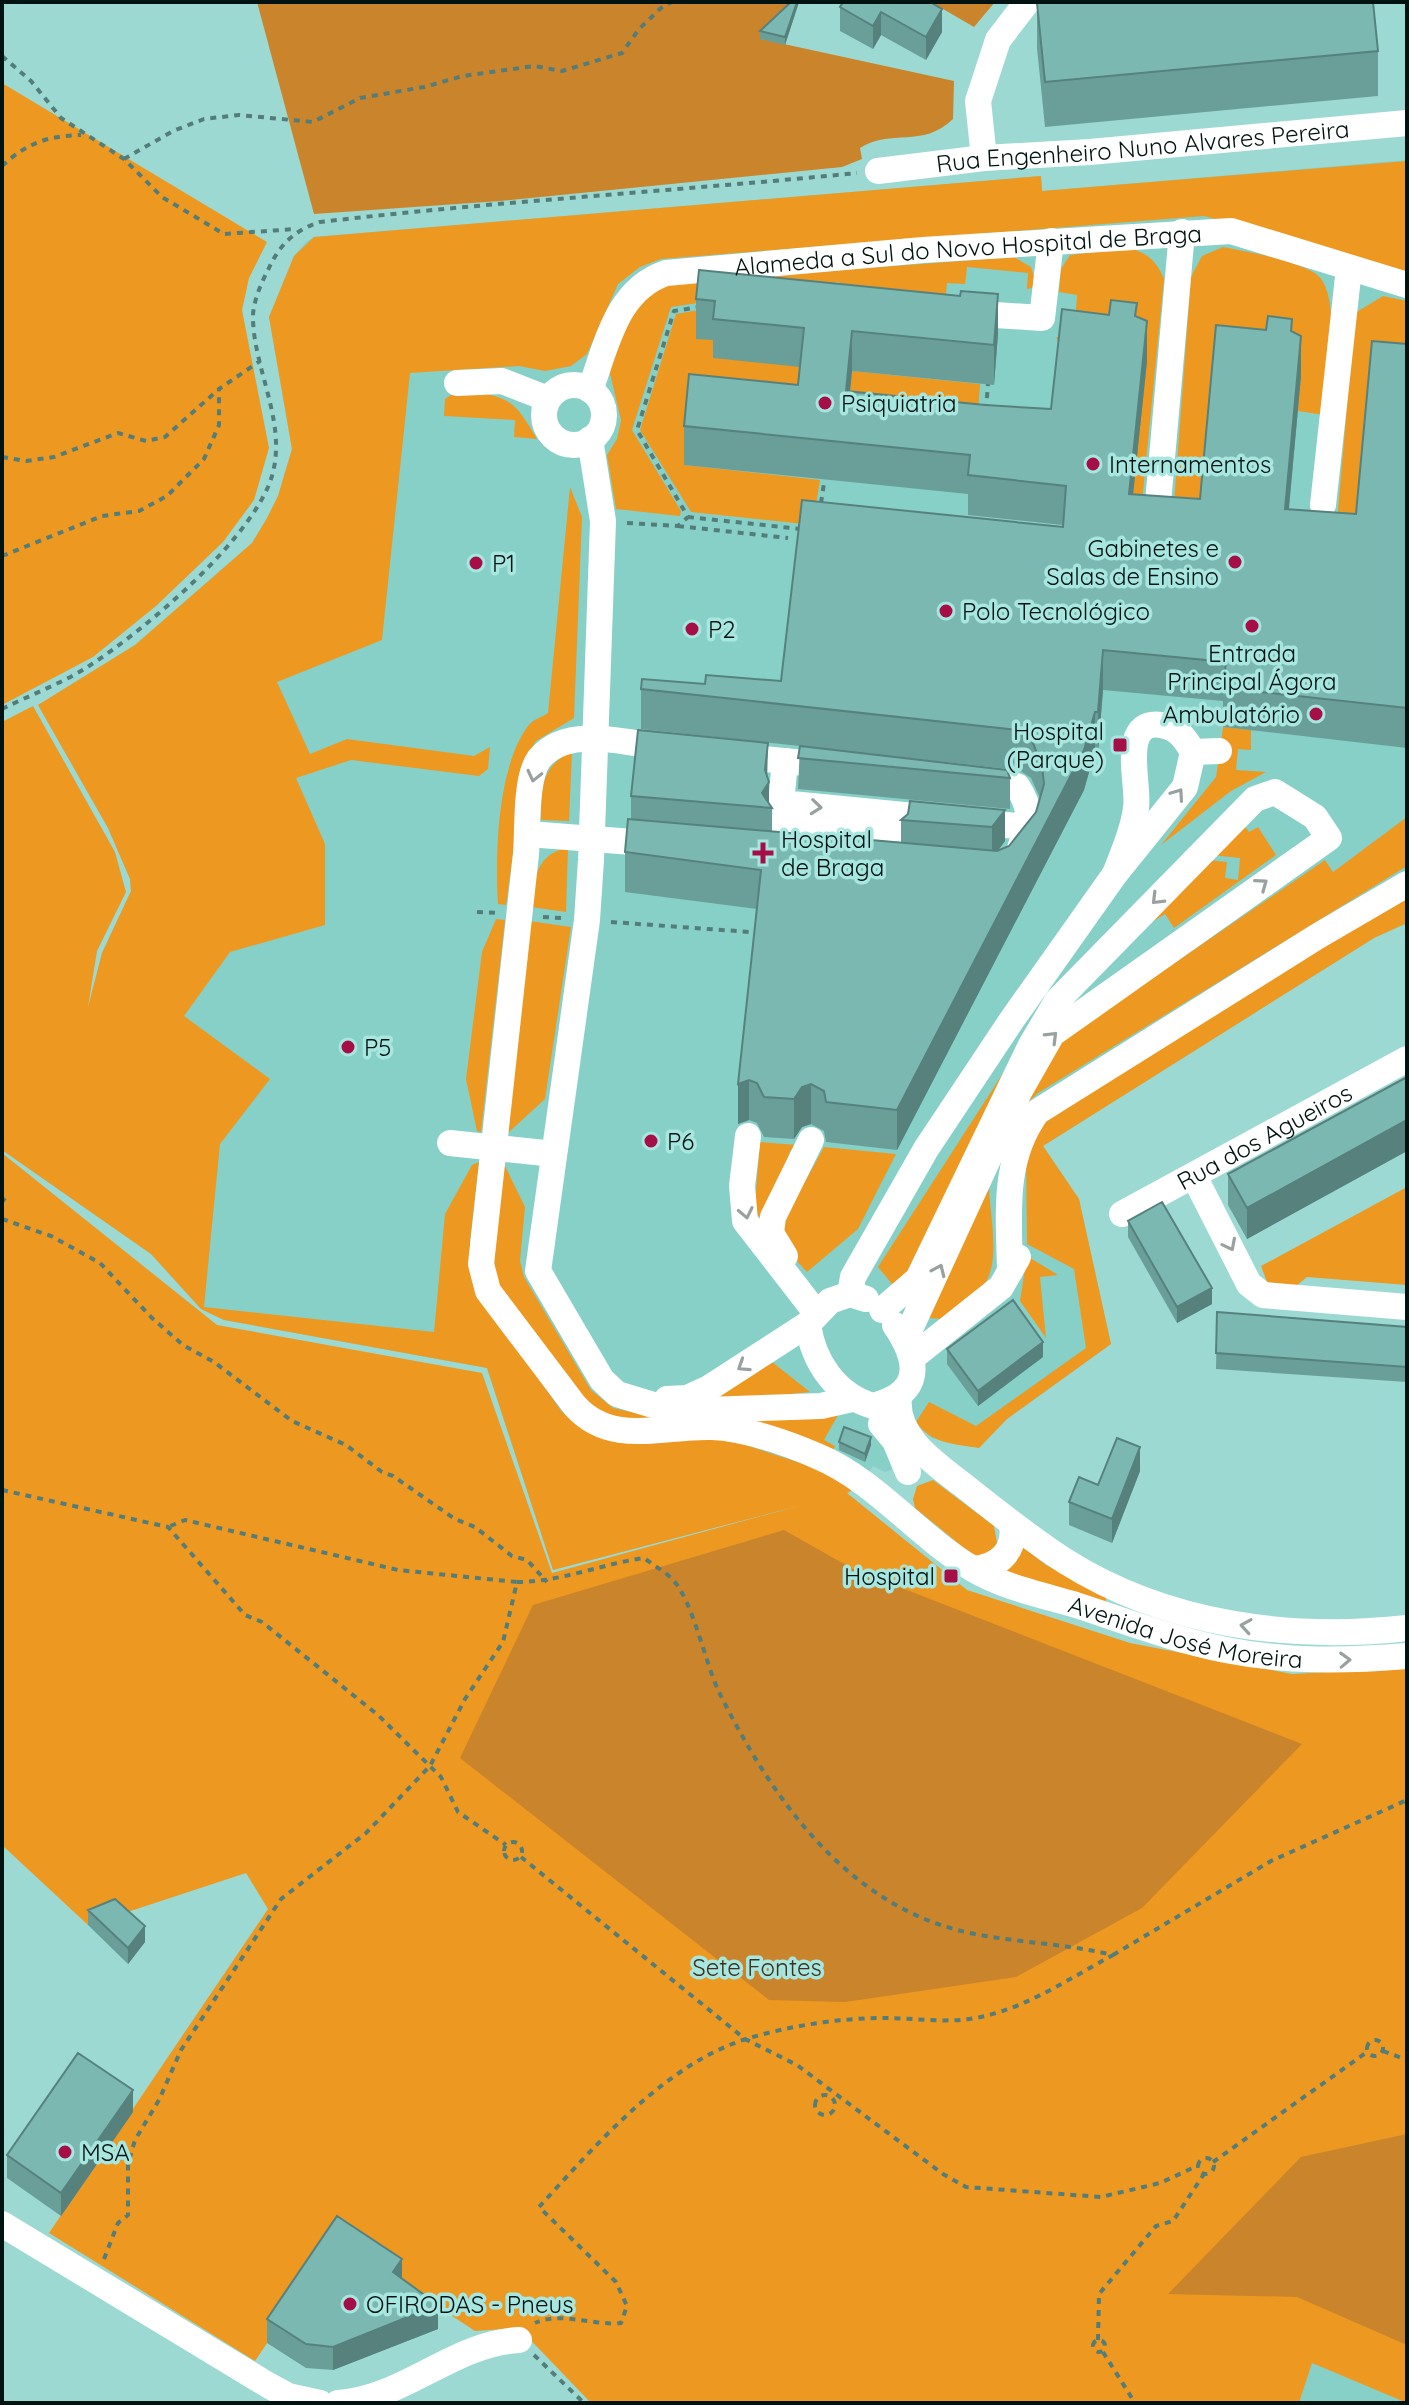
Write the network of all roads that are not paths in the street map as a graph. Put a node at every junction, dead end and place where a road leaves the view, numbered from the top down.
1 (1027, 2) edge
2 (1407, 123) edge
3 (984, 158) junction
4 (878, 171) road end
5 (1182, 232) junction
6 (1051, 241) junction
7 (1349, 268) junction
8 (1407, 285) edge
9 (965, 313) edge
10 (457, 383) dead end
11 (590, 390) junction
12 (548, 399) junction
13 (590, 439) junction
14 (1323, 505) dead end
15 (1157, 514) edge
16 (785, 761) junction
17 (860, 768) edge
18 (951, 777) edge
19 (780, 814) junction
20 (1027, 827) junction
21 (528, 834) junction
22 (807, 841) edge
23 (688, 846) edge
24 (776, 855) edge
25 (1115, 874) junction
26 (998, 875) edge
27 (1407, 884) edge
28 (1407, 1059) edge
29 (748, 1136) dead end
30 (811, 1140) dead end
31 (450, 1143) dead end
32 (554, 1154) junction
33 (1194, 1176) junction
34 (1122, 1214) dead end
35 (1407, 1307) edge
36 (826, 1308) junction
37 (882, 1310) junction
38 (909, 1348) junction
39 (899, 1396) junction
40 (856, 1400) junction
41 (656, 1404) junction
42 (945, 1471) junction
43 (905, 1475) junction
44 (867, 1484) junction
45 (905, 1514) junction
46 (1012, 1524) junction
47 (973, 1569) junction
48 (1407, 1628) edge
49 (1407, 1656) edge
50 (2, 2224) edge
51 (519, 2340) road end
52 (320, 2403) edge
53 (338, 2403) edge

1 - 3 street
2 - 3 street, Rua Engenheiro Nuno Alvares Pereira
3 - 4 street, Rua Engenheiro Nuno Alvares Pereira
5 - 6 street, Alameda a Sul do Novo Hospital de Braga
5 - 7 street, Alameda a Sul do Novo Hospital de Braga
5 - 15 street
6 - 9 street
6 - 11 street, Alameda a Sul do Novo Hospital de Braga
7 - 8 street, Alameda a Sul do Novo Hospital de Braga
7 - 14 street
10 - 12 street
11 - 12 street
11 - 13 street
12 - 13 street
13 - 32 street
16 - 17 street
16 - 19 street
16 -> 21 street, Avenida José Moreira
18 - 20 street
19 -> 20 street
19 - 22 street
19 - 24 street
20 - 26 street
21 - 23 street
21 - 44 street, Avenida José Moreira
25 -> 25 street
25 - 36 street
27 - 38 street
28 - 33 street, Rua dos Agueiros
29 -> 36 street
30 - 36 street
31 - 32 street
32 - 41 street
33 - 34 street, Rua dos Agueiros
33 -> 35 street
36 - 37 street
36 - 40 street
36 -> 41 street
37 - 38 street
38 -> 37 street
38 - 39 street
39 - 40 street
39 - 42 street, Avenida José Moreira
40 - 41 street
40 - 43 street
42 - 43 street
42 - 46 street, Avenida José Moreira
43 - 44 street
43 - 45 street
44 - 45 street, Avenida José Moreira
45 - 47 street, Avenida José Moreira
46 - 47 street
48 -> 46 street, Avenida José Moreira
47 -> 49 street, Avenida José Moreira
50 - 52 street
51 - 53 street

